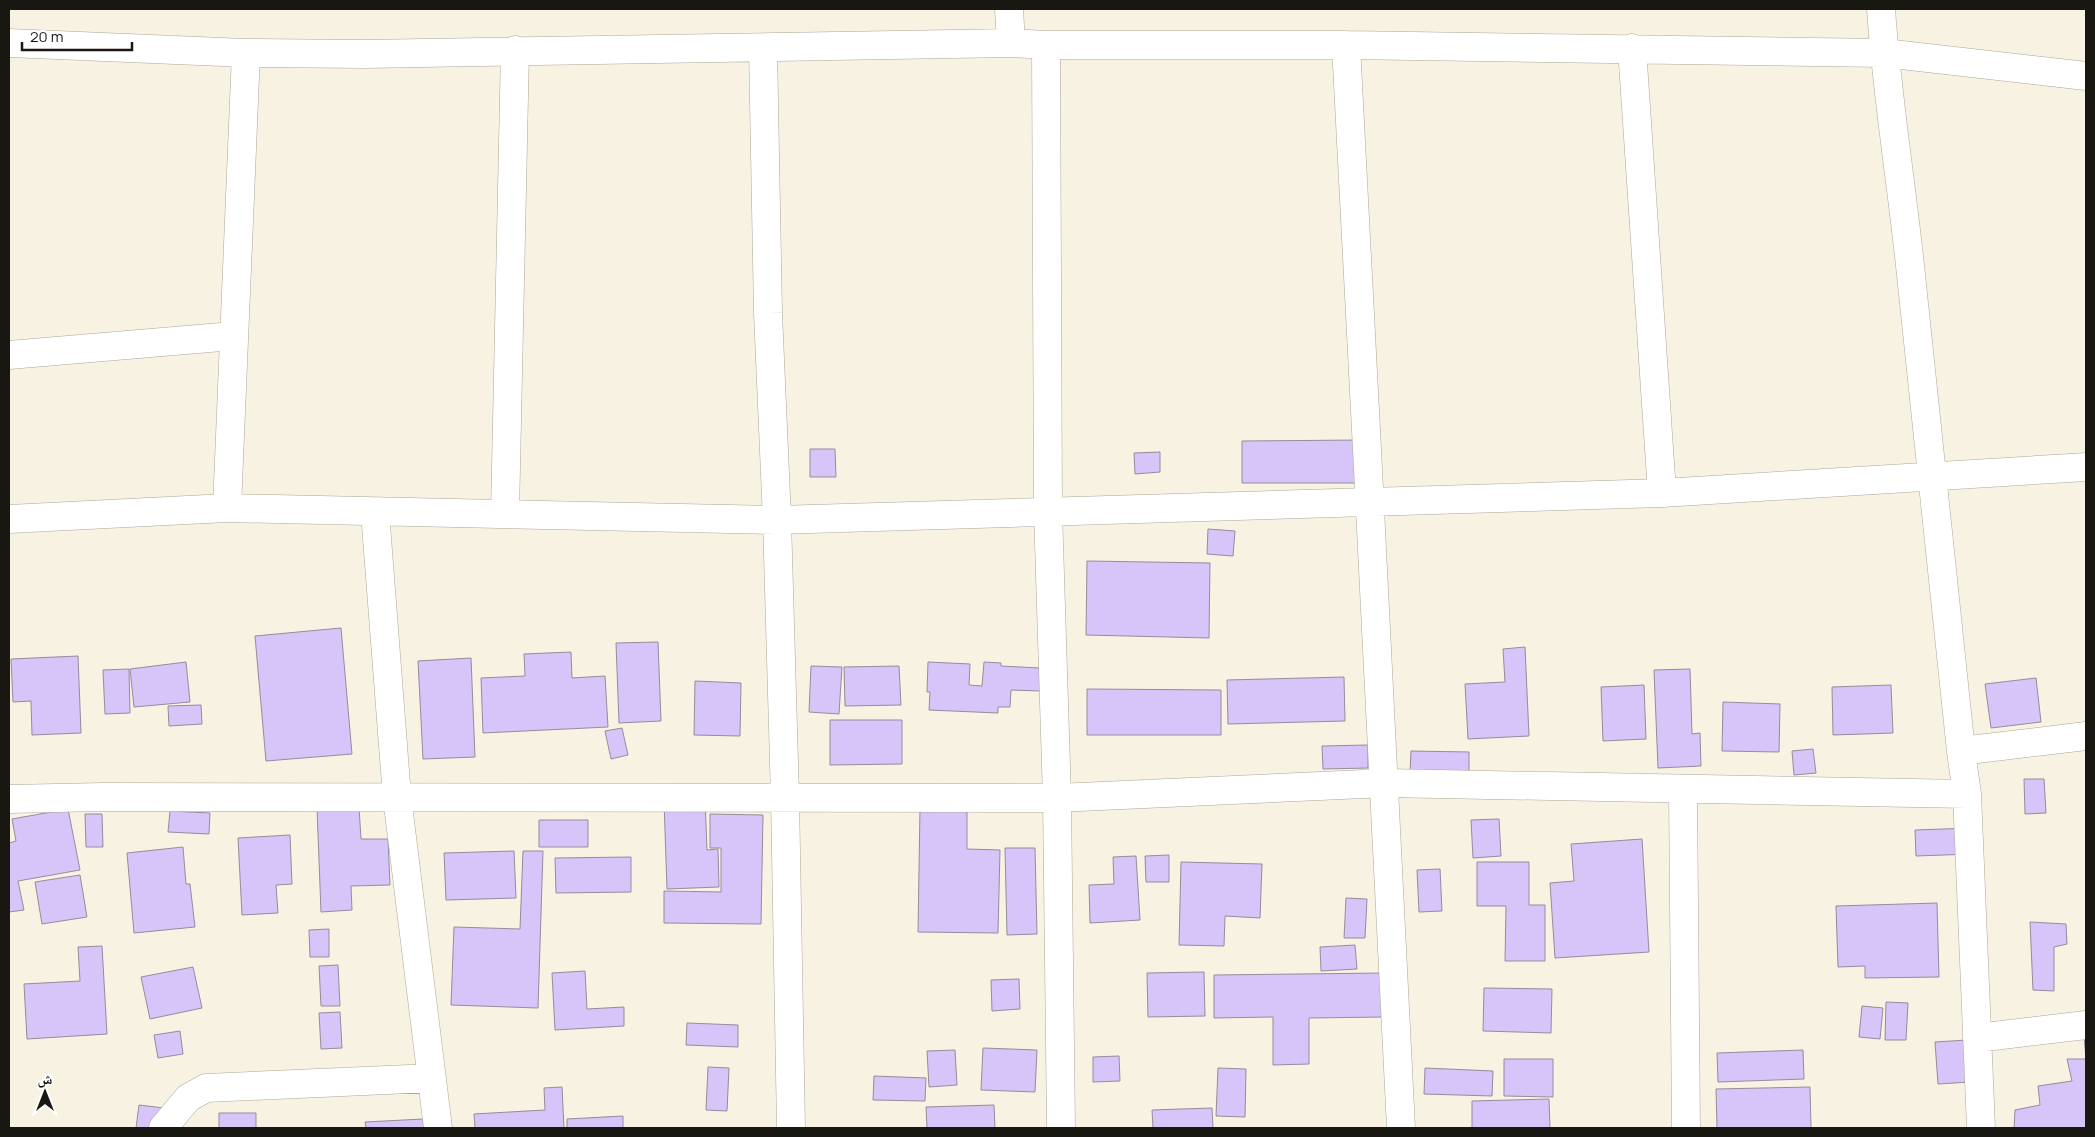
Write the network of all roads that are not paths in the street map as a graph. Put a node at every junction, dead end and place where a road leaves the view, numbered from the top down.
1 (1009, 9) edge
2 (1881, 9) edge
3 (9, 43) edge
4 (1011, 43) junction
5 (1046, 45) junction
6 (1346, 45) junction
7 (763, 48) junction
8 (1632, 48) junction
9 (515, 50) junction
10 (246, 53) junction
11 (1884, 53) junction
12 (2086, 76) edge
13 (233, 336) junction
14 (9, 355) edge
15 (2086, 467) edge
16 (1931, 477) junction
17 (1662, 493) junction
18 (1369, 501) junction
19 (227, 508) junction
20 (1048, 511) junction
21 (376, 512) junction
22 (505, 514) junction
23 (9, 519) edge
24 (777, 520) junction
25 (2086, 736) edge
26 (1961, 751) junction
27 (1386, 783) junction
28 (1683, 790) junction
29 (1967, 794) junction
30 (397, 797) junction
31 (785, 797) junction
32 (1057, 798) junction
33 (9, 799) edge
34 (2086, 1025) edge
35 (1977, 1038) junction
36 (432, 1078) junction
37 (163, 1128) edge
38 (438, 1128) edge
39 (791, 1128) edge
40 (1061, 1128) edge
41 (1401, 1128) edge
42 (1686, 1128) edge
43 (1981, 1128) edge

1 - 4 street
2 - 11 street
3 - 10 street
4 - 5 street
4 - 7 street
5 - 6 street
5 - 20 street
6 - 8 street
6 - 18 street
7 - 9 street
7 - 24 street
8 - 11 street
8 - 17 street
9 - 10 street
9 - 22 street
10 - 13 street
11 - 12 street
11 - 16 street
13 - 14 street
13 - 19 street
15 - 16 street
16 - 17 street
16 - 26 street
17 - 18 street
18 - 20 street
18 - 27 street
19 - 21 street
19 - 23 street
20 - 24 street
20 - 32 street
21 - 22 street
21 - 30 street
22 - 24 street
24 - 31 street
25 - 26 street
26 - 29 street
27 - 28 street
27 - 32 street
27 - 41 street
28 - 29 street
28 - 42 street
29 - 35 street
30 - 31 street
30 - 33 street
30 - 36 street
31 - 32 street
31 - 39 street
32 - 40 street
34 - 35 street
35 - 43 street
36 - 37 street
36 - 38 street

